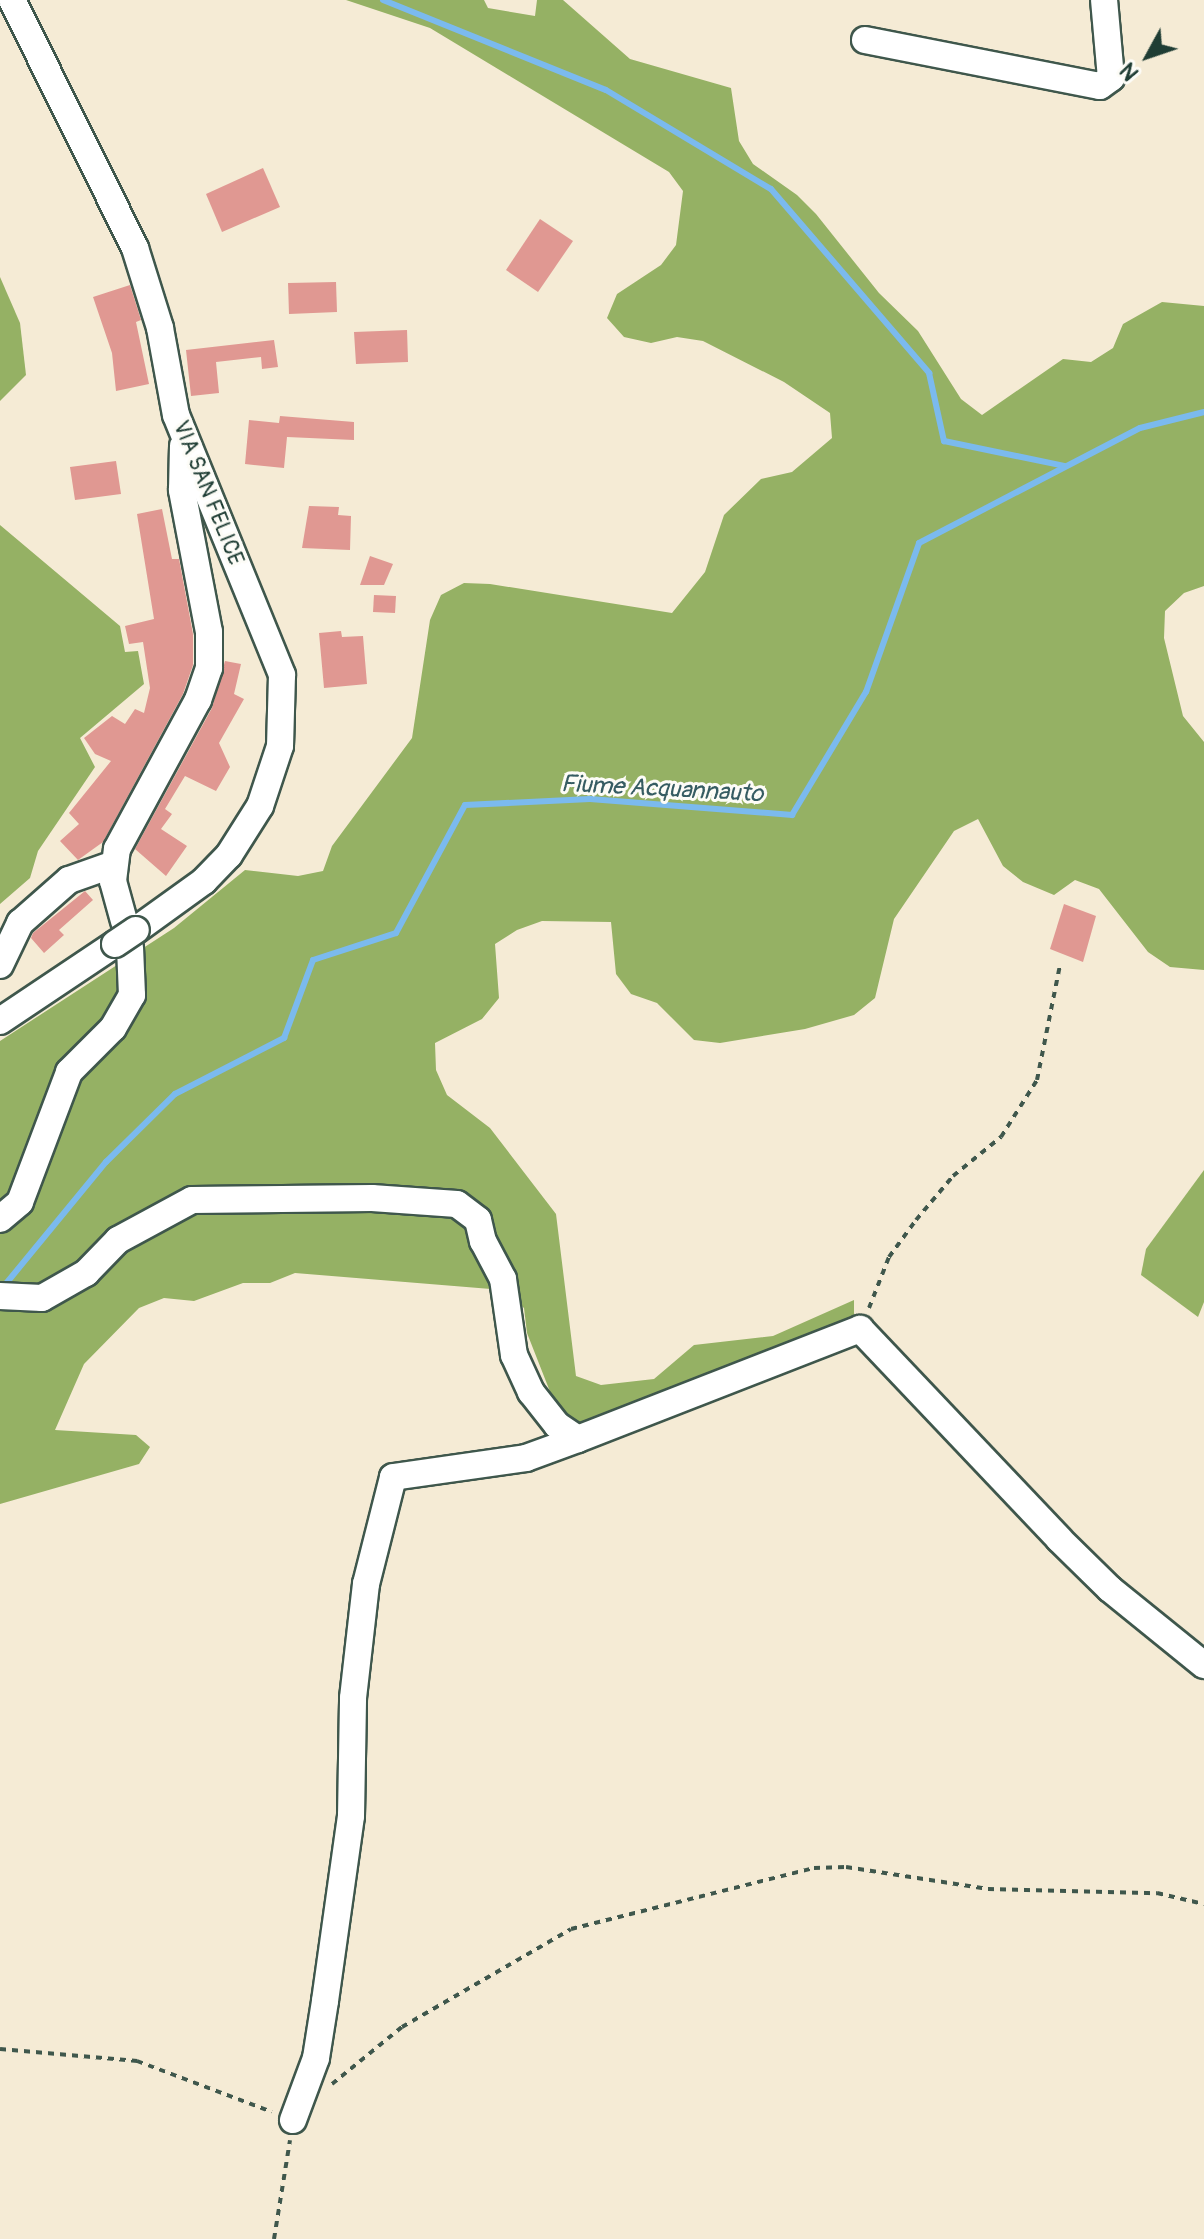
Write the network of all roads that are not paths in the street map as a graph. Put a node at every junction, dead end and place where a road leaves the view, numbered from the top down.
1 (12, 0) edge
2 (1104, 0) edge
3 (865, 40) dead end
4 (185, 438) junction
5 (114, 864) junction
6 (126, 936) junction
7 (0, 965) edge
8 (0, 1021) edge
9 (0, 1219) edge
10 (0, 1296) edge
11 (578, 1439) junction
12 (1204, 1665) edge
13 (293, 2120) road end

1 - 4 street, VIA SAN FELICE
2 - 3 street
4 - 5 street
4 - 6 street, VIA SAN FELICE
5 - 6 street
5 - 7 street
6 - 8 street, VIA SAN FELICE
6 - 9 street
10 - 11 street
11 - 12 street
11 - 13 street

